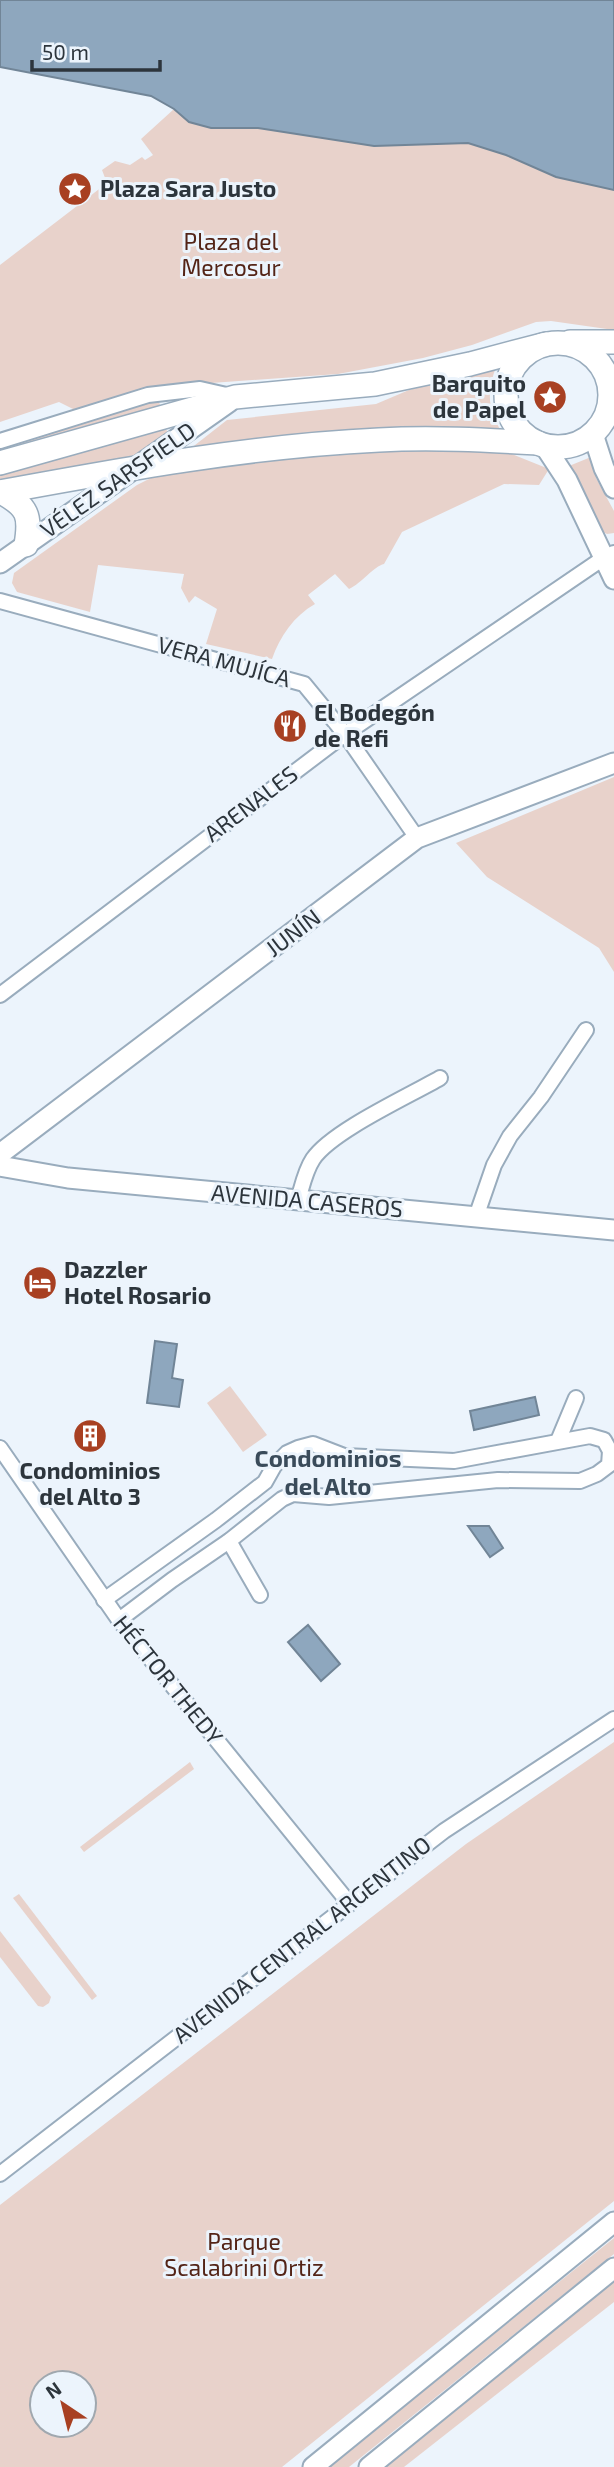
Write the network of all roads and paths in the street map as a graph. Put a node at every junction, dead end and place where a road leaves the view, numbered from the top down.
1 (614, 342) edge
2 (555, 343) junction
3 (235, 397) junction
4 (601, 432) edge
5 (0, 441) edge
6 (541, 444) junction
7 (0, 463) edge
8 (137, 466) junction
9 (614, 488) edge
10 (1, 492) edge
11 (26, 545) junction
12 (609, 555) edge
13 (0, 563) edge
14 (614, 579) edge
15 (0, 601) edge
16 (345, 734) junction
17 (614, 763) edge
18 (418, 838) junction
19 (0, 995) edge
20 (586, 1030) dead end
21 (440, 1078) dead end
22 (0, 1154) edge
23 (0, 1166) edge
24 (298, 1200) junction
25 (476, 1217) junction
26 (614, 1230) edge
27 (576, 1398) dead end
28 (558, 1441) junction
29 (0, 1448) edge
30 (265, 1482) junction
31 (282, 1499) junction
32 (229, 1541) junction
33 (260, 1595) dead end
34 (104, 1600) junction
35 (120, 1620) junction
36 (614, 1719) edge
37 (349, 1903) junction
38 (0, 2174) edge
39 (614, 2222) edge
40 (614, 2268) edge
41 (313, 2467) edge
42 (369, 2467) edge

1 - 2 main road
2 - 3 main road
2 - 4 main road
2 - 6 main road
3 - 5 street
3 - 7 main road
3 - 8 main road, VÉLEZ SARSFIELD
4 - 6 main road
4 - 9 main road
6 - 8 main road
6 - 12 main road
8 - 10 main road
8 - 11 main road, VÉLEZ SARSFIELD
10 - 11 main road
11 - 13 main road, VÉLEZ SARSFIELD
12 - 14 main road
12 - 16 street, ARENALES
15 - 16 street, VERA MUJÍCA
16 - 18 street, VERA MUJÍCA
16 - 19 street, ARENALES
17 - 18 main road, JUNÍN
18 - 22 main road, JUNÍN
20 - 25 street
21 - 24 street
23 - 24 main road, AVENIDA CASEROS
24 - 25 main road, AVENIDA CASEROS
25 - 26 main road, AVENIDA CASEROS
27 - 28 street
28 - 30 street
28 - 31 street
29 - 34 street, HÉCTOR THEDY
30 - 31 street
30 - 34 street
31 - 32 street
32 - 33 street
32 - 35 street
34 - 35 street, HÉCTOR THEDY
35 - 37 street, HÉCTOR THEDY
36 - 37 street, AVENIDA CENTRAL ARGENTINO
37 - 38 street, AVENIDA CENTRAL ARGENTINO
39 - 41 main road
40 - 42 main road

